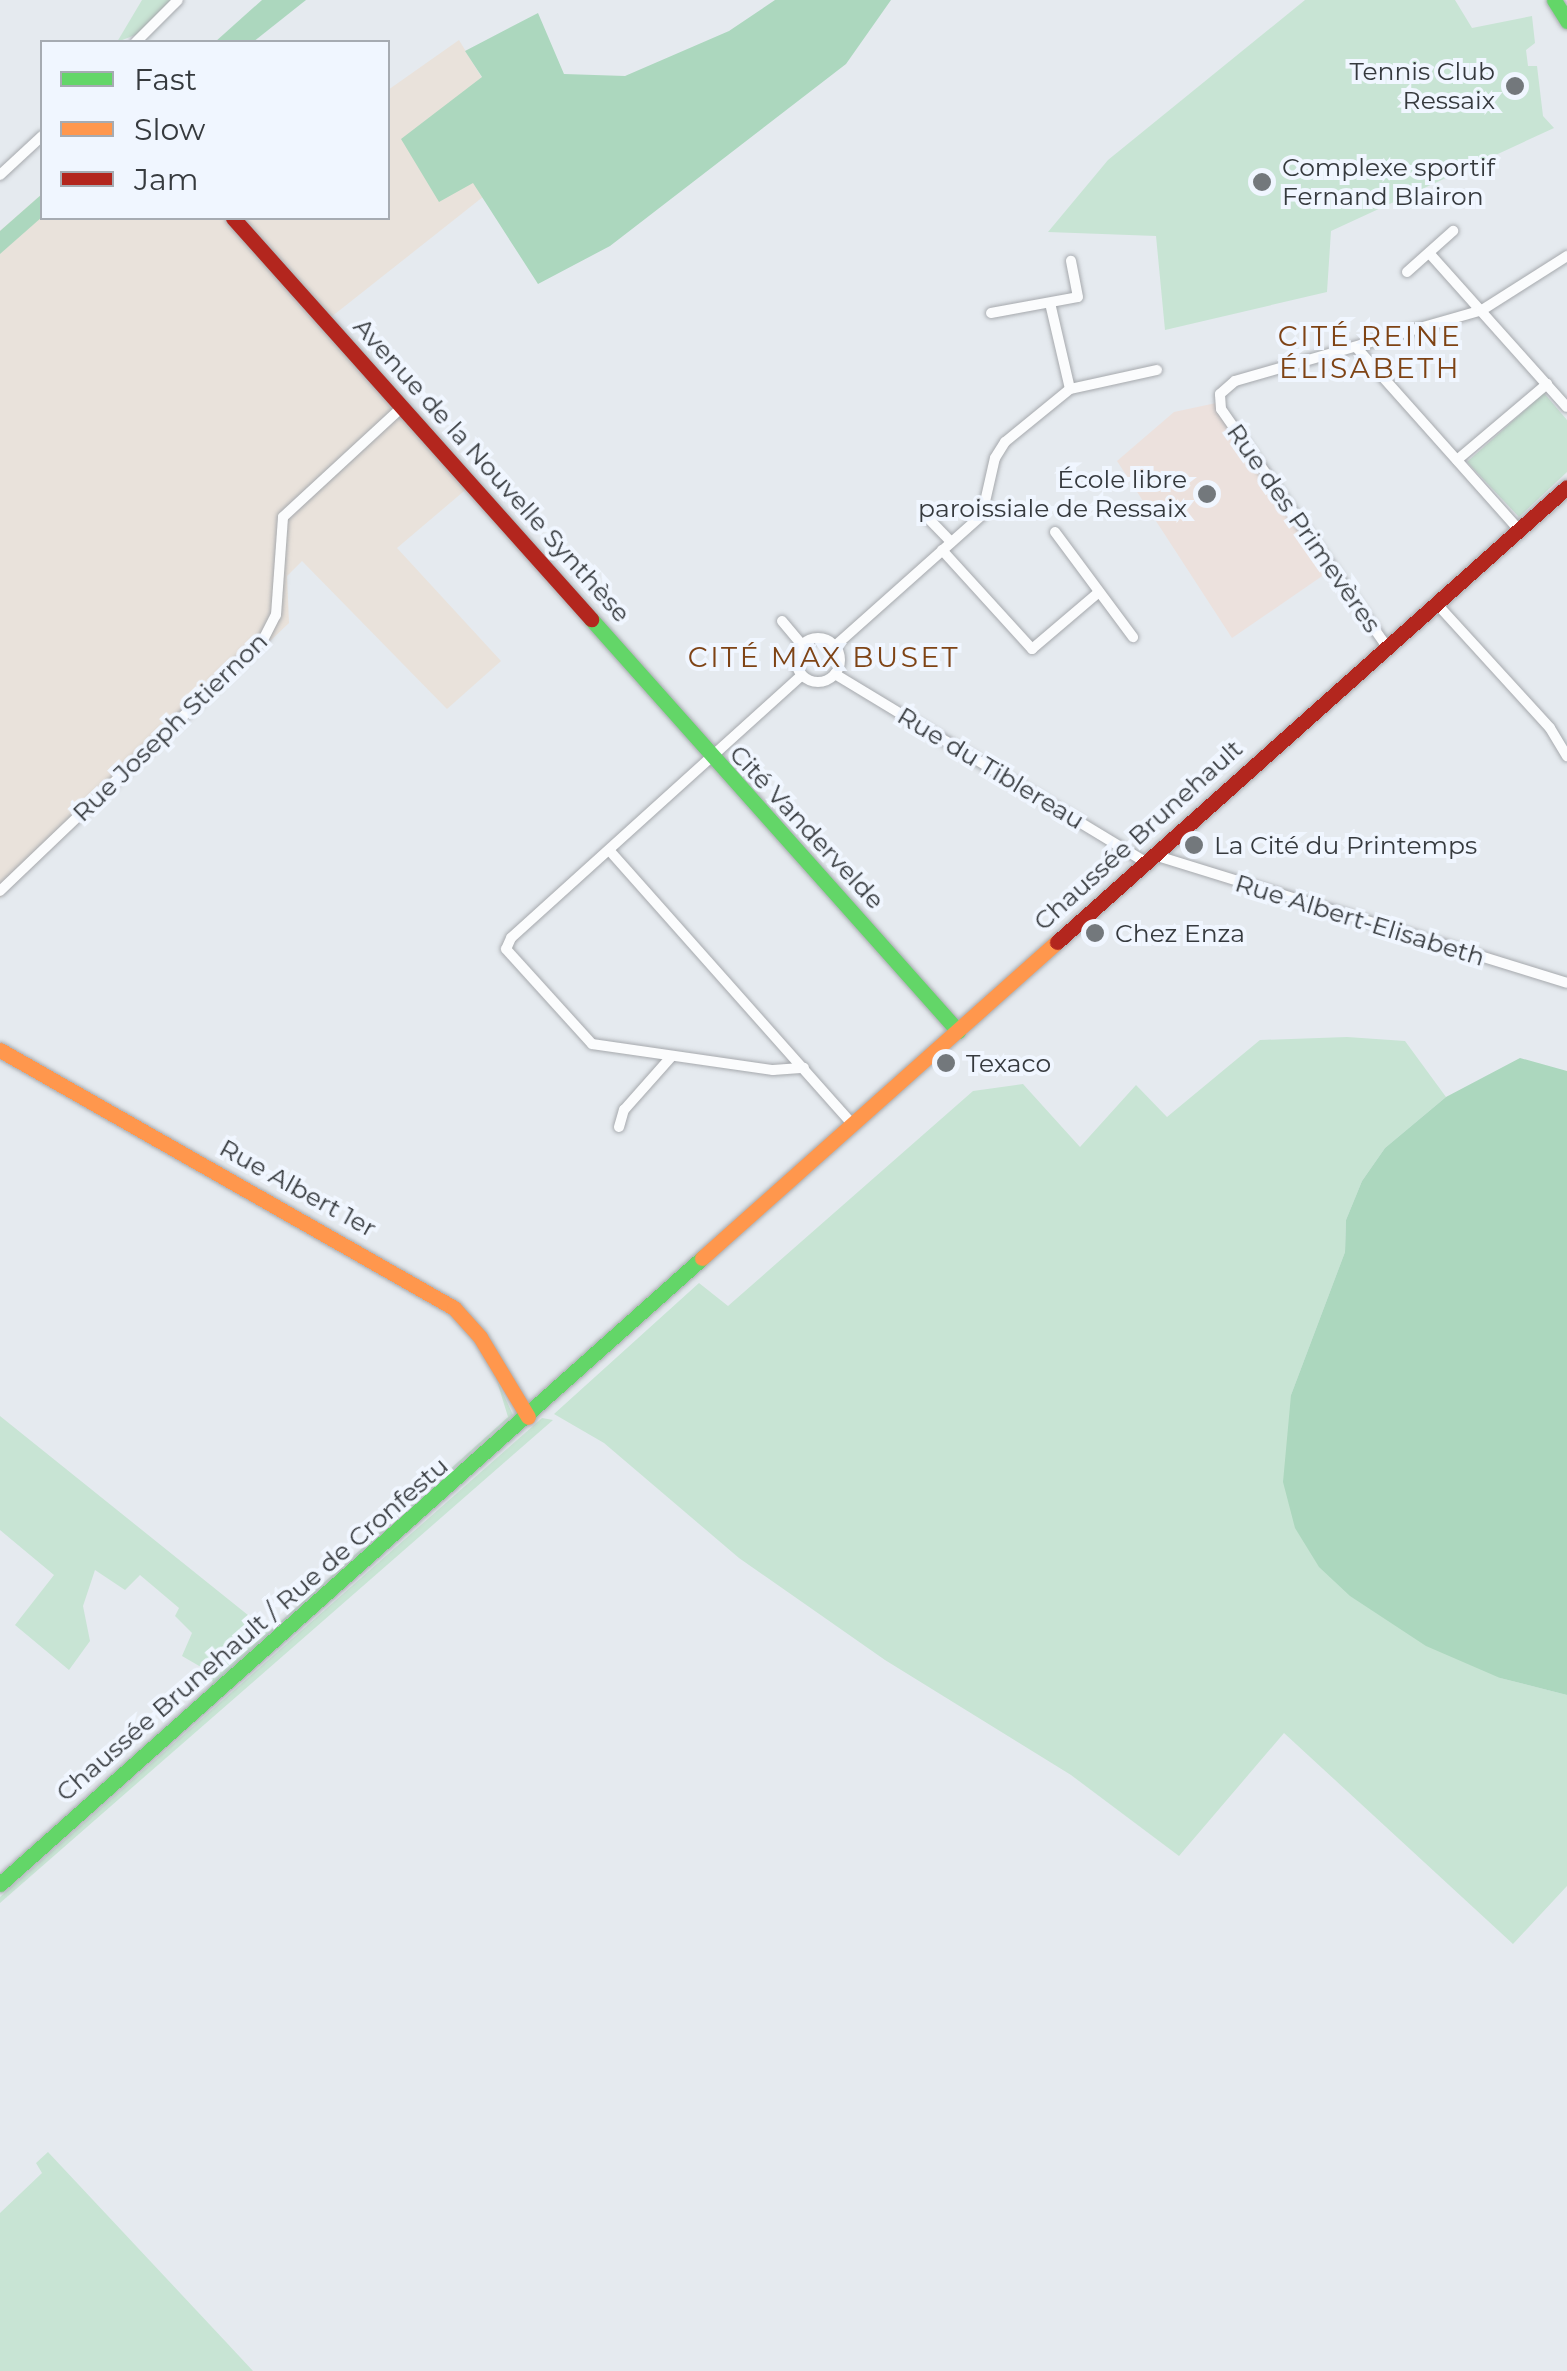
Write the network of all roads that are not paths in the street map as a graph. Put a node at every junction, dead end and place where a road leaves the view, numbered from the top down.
1 (178, 0) edge
2 (1554, 0) edge
3 (1567, 21) edge
4 (138, 40) edge
5 (40, 138) edge
6 (0, 175) edge
7 (236, 220) edge
8 (1453, 230) dead end
9 (1430, 254) junction
10 (1567, 256) edge
11 (1071, 261) dead end
12 (1407, 272) dead end
13 (1050, 304) junction
14 (1482, 310) junction
15 (991, 312) dead end
16 (1356, 347) junction
17 (1157, 370) dead end
18 (1547, 384) junction
19 (1070, 389) junction
20 (1567, 406) edge
21 (402, 408) junction
22 (1457, 460) junction
23 (1567, 487) edge
24 (929, 518) dead end
25 (1519, 530) junction
26 (1054, 532) dead end
27 (947, 546) junction
28 (1099, 592) junction
29 (1436, 603) junction
30 (782, 621) dead end
31 (1133, 637) dead end
32 (802, 645) junction
33 (835, 646) junction
34 (1387, 647) junction
35 (835, 674) junction
36 (802, 675) junction
37 (714, 756) junction
38 (1567, 756) edge
39 (609, 850) junction
40 (1150, 858) junction
41 (0, 890) edge
42 (1567, 983) edge
43 (958, 1031) junction
44 (0, 1050) edge
45 (672, 1056) junction
46 (804, 1068) junction
47 (852, 1124) junction
48 (619, 1128) dead end
49 (532, 1413) junction
50 (0, 1884) edge

1 - 4 street
2 - 3 main road
5 - 6 street
7 - 21 main road, Avenue de la Nouvelle Synthèse
8 - 9 street
9 - 12 street
9 - 14 street
10 - 14 street
11 - 13 street
13 - 15 street
13 - 19 street
14 - 16 street
14 - 18 street
16 - 22 street
16 - 34 street, Rue des Primevères
17 - 19 street
18 - 20 street
18 - 22 street
19 - 27 street
21 - 37 main road, Avenue de la Nouvelle Synthèse
21 - 41 street, Rue Joseph Stiernon
22 - 25 street
23 - 25 main road, Chaussée Brunehault
24 - 27 street
25 - 29 main road, Chaussée Brunehault
26 - 28 street
27 - 28 street
27 - 33 street
28 - 31 street
29 - 34 main road, Chaussée Brunehault
29 - 38 street
30 - 32 street
32 - 33 street
32 - 36 street
33 - 35 street
34 - 40 main road, Chaussée Brunehault
35 - 36 street
35 - 40 street, Rue du Tiblereau
36 - 37 street
37 - 39 street, Cité Vandervelde
37 - 43 main road, Cité Vandervelde
39 - 45 street, Cité Vandervelde
39 - 46 street
40 - 42 street, Rue Albert-Elisabeth
40 - 43 main road, Chaussée Brunehault
43 - 47 main road, Chaussée Brunehault
44 - 49 main road, Rue Albert 1er
45 - 46 street, Cité Vandervelde
45 - 48 street
46 - 47 street
47 - 49 main road, Chaussée Brunehault
49 - 50 main road, Chaussée Brunehault / Rue de Cronfestu

